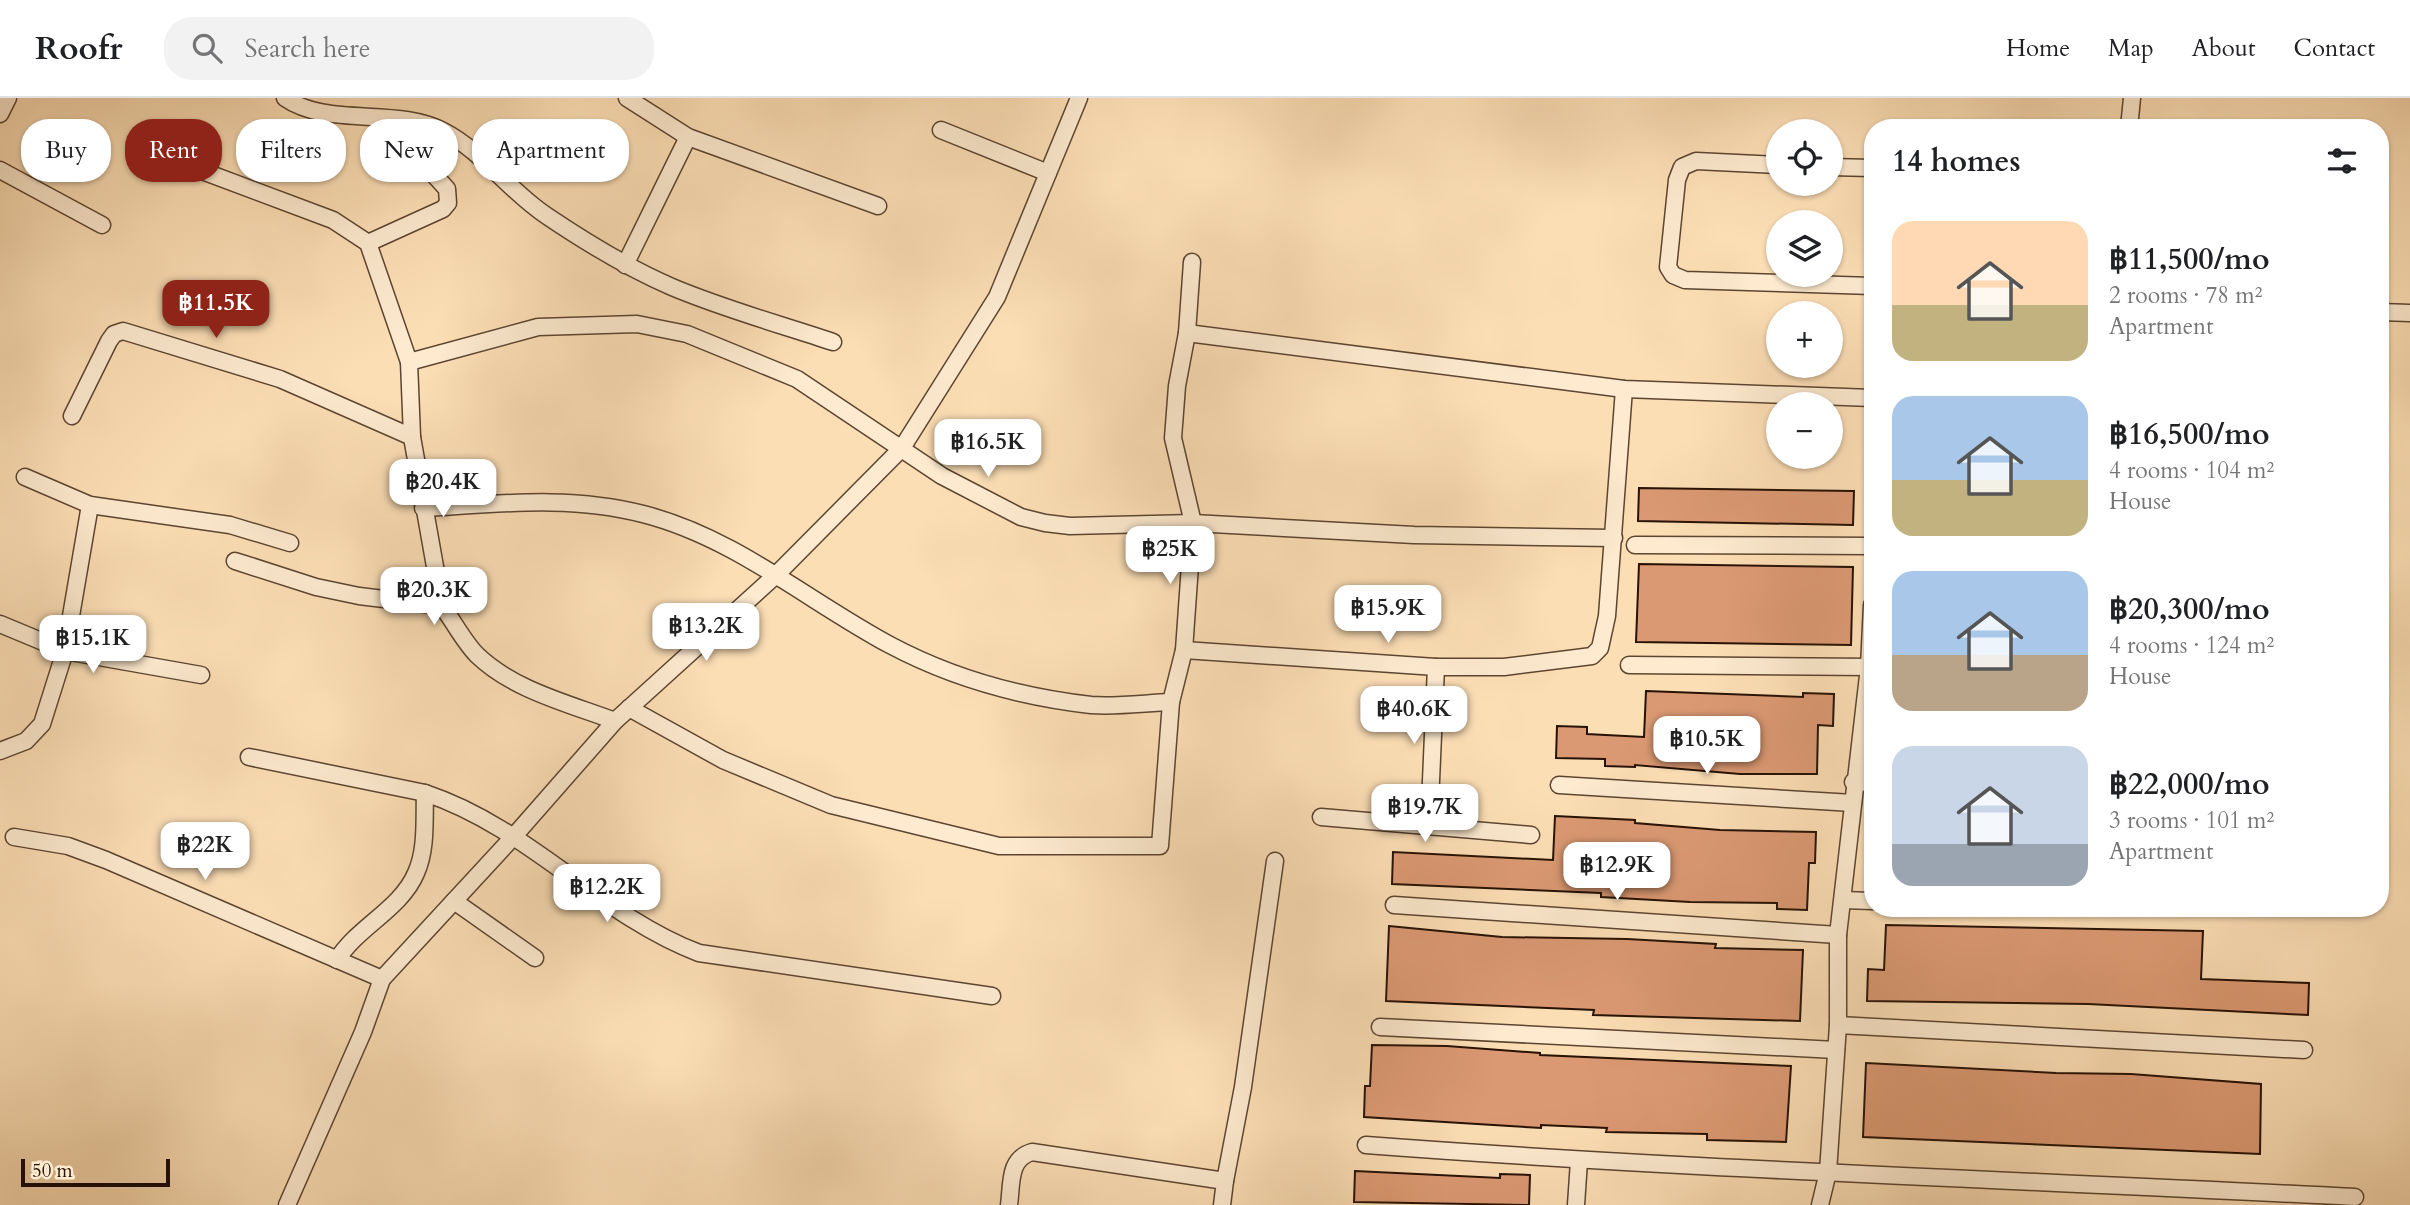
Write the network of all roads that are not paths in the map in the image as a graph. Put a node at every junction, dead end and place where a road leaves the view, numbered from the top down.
1 (8, 98) edge
2 (285, 98) edge
3 (627, 98) edge
4 (1079, 98) edge
5 (2132, 98) edge
6 (0, 114) edge
7 (2130, 119) edge
8 (941, 130) dead end
9 (688, 137) junction
10 (1766, 164) edge
11 (1843, 167) edge
12 (1864, 168) edge
13 (0, 170) edge
14 (1048, 173) junction
15 (222, 178) edge
16 (441, 182) edge
17 (878, 206) dead end
18 (102, 225) dead end
19 (368, 243) junction
20 (1192, 262) dead end
21 (625, 265) junction
22 (1864, 286) edge
23 (2389, 312) edge
24 (2410, 313) edge
25 (1187, 333) junction
26 (833, 342) dead end
27 (409, 362) junction
28 (1624, 389) junction
29 (1864, 398) edge
30 (72, 416) dead end
31 (412, 436) junction
32 (902, 448) junction
33 (25, 477) dead end
34 (90, 505) junction
35 (423, 508) junction
36 (1193, 523) junction
37 (1614, 538) junction
38 (290, 543) dead end
39 (1635, 545) dead end
40 (1864, 546) edge
41 (236, 561) dead end
42 (776, 575) junction
43 (442, 606) junction
44 (0, 624) edge
45 (1184, 650) junction
46 (65, 651) junction
47 (1629, 665) dead end
48 (1436, 667) junction
49 (1864, 667) edge
50 (201, 676) dead end
51 (1171, 702) junction
52 (629, 708) junction
53 (1864, 712) edge
54 (615, 721) junction
55 (0, 751) edge
56 (249, 757) dead end
57 (1853, 782) junction
58 (1864, 783) edge
59 (1559, 785) dead end
60 (425, 793) junction
61 (1853, 803) junction
62 (1321, 817) dead end
63 (1429, 826) junction
64 (515, 835) junction
65 (1531, 835) dead end
66 (13, 836) dead end
67 (1275, 861) dead end
68 (1843, 900) junction
69 (454, 901) junction
70 (1864, 901) edge
71 (1394, 905) dead end
72 (1838, 935) junction
73 (534, 958) dead end
74 (337, 960) junction
75 (382, 979) junction
76 (992, 996) dead end
77 (1838, 1025) junction
78 (1380, 1027) dead end
79 (1836, 1050) junction
80 (2304, 1050) dead end
81 (1366, 1145) dead end
82 (1579, 1161) junction
83 (1828, 1172) junction
84 (1225, 1181) junction
85 (2356, 1197) dead end
86 (287, 1205) edge
87 (1010, 1205) edge
88 (1222, 1205) edge
89 (1576, 1205) edge
90 (1821, 1205) edge

1 - 6 street
2 - 21 street
3 - 9 street
4 - 14 street
5 - 7 street
8 - 14 street
9 - 17 street
9 - 21 street
10 - 22 street
11 - 12 street
13 - 18 street
14 - 32 street
15 - 19 street
16 - 19 street
19 - 27 street
20 - 25 street
21 - 26 street
23 - 24 street
25 - 28 street
25 - 36 street
27 - 31 street
27 - 32 street
28 - 29 street
28 - 37 street
30 - 31 street
31 - 35 street
32 - 36 street
32 - 42 street
33 - 34 street
34 - 38 street
34 - 46 street
35 - 42 street
35 - 43 street
36 - 37 street
36 - 45 street
37 - 48 street
39 - 40 street
41 - 43 street
42 - 51 street
42 - 52 street
43 - 54 street
44 - 46 street
45 - 48 street
45 - 51 street
46 - 50 street
46 - 55 street
47 - 49 street
48 - 63 street
51 - 52 street
52 - 54 street
53 - 57 street
54 - 64 street
56 - 60 street
57 - 58 street
57 - 61 street
59 - 61 street
60 - 64 street
60 - 74 street
61 - 68 street
62 - 63 street
63 - 65 street
64 - 69 street
64 - 76 street
66 - 74 street
67 - 84 street
68 - 70 street
68 - 72 street
69 - 73 street
69 - 75 street
71 - 72 street
72 - 77 street
74 - 75 street
75 - 86 street
77 - 79 street
77 - 80 street
78 - 79 street
79 - 83 street
81 - 82 street
82 - 83 street
82 - 89 street
83 - 85 street
83 - 90 street
84 - 87 street
84 - 88 street

